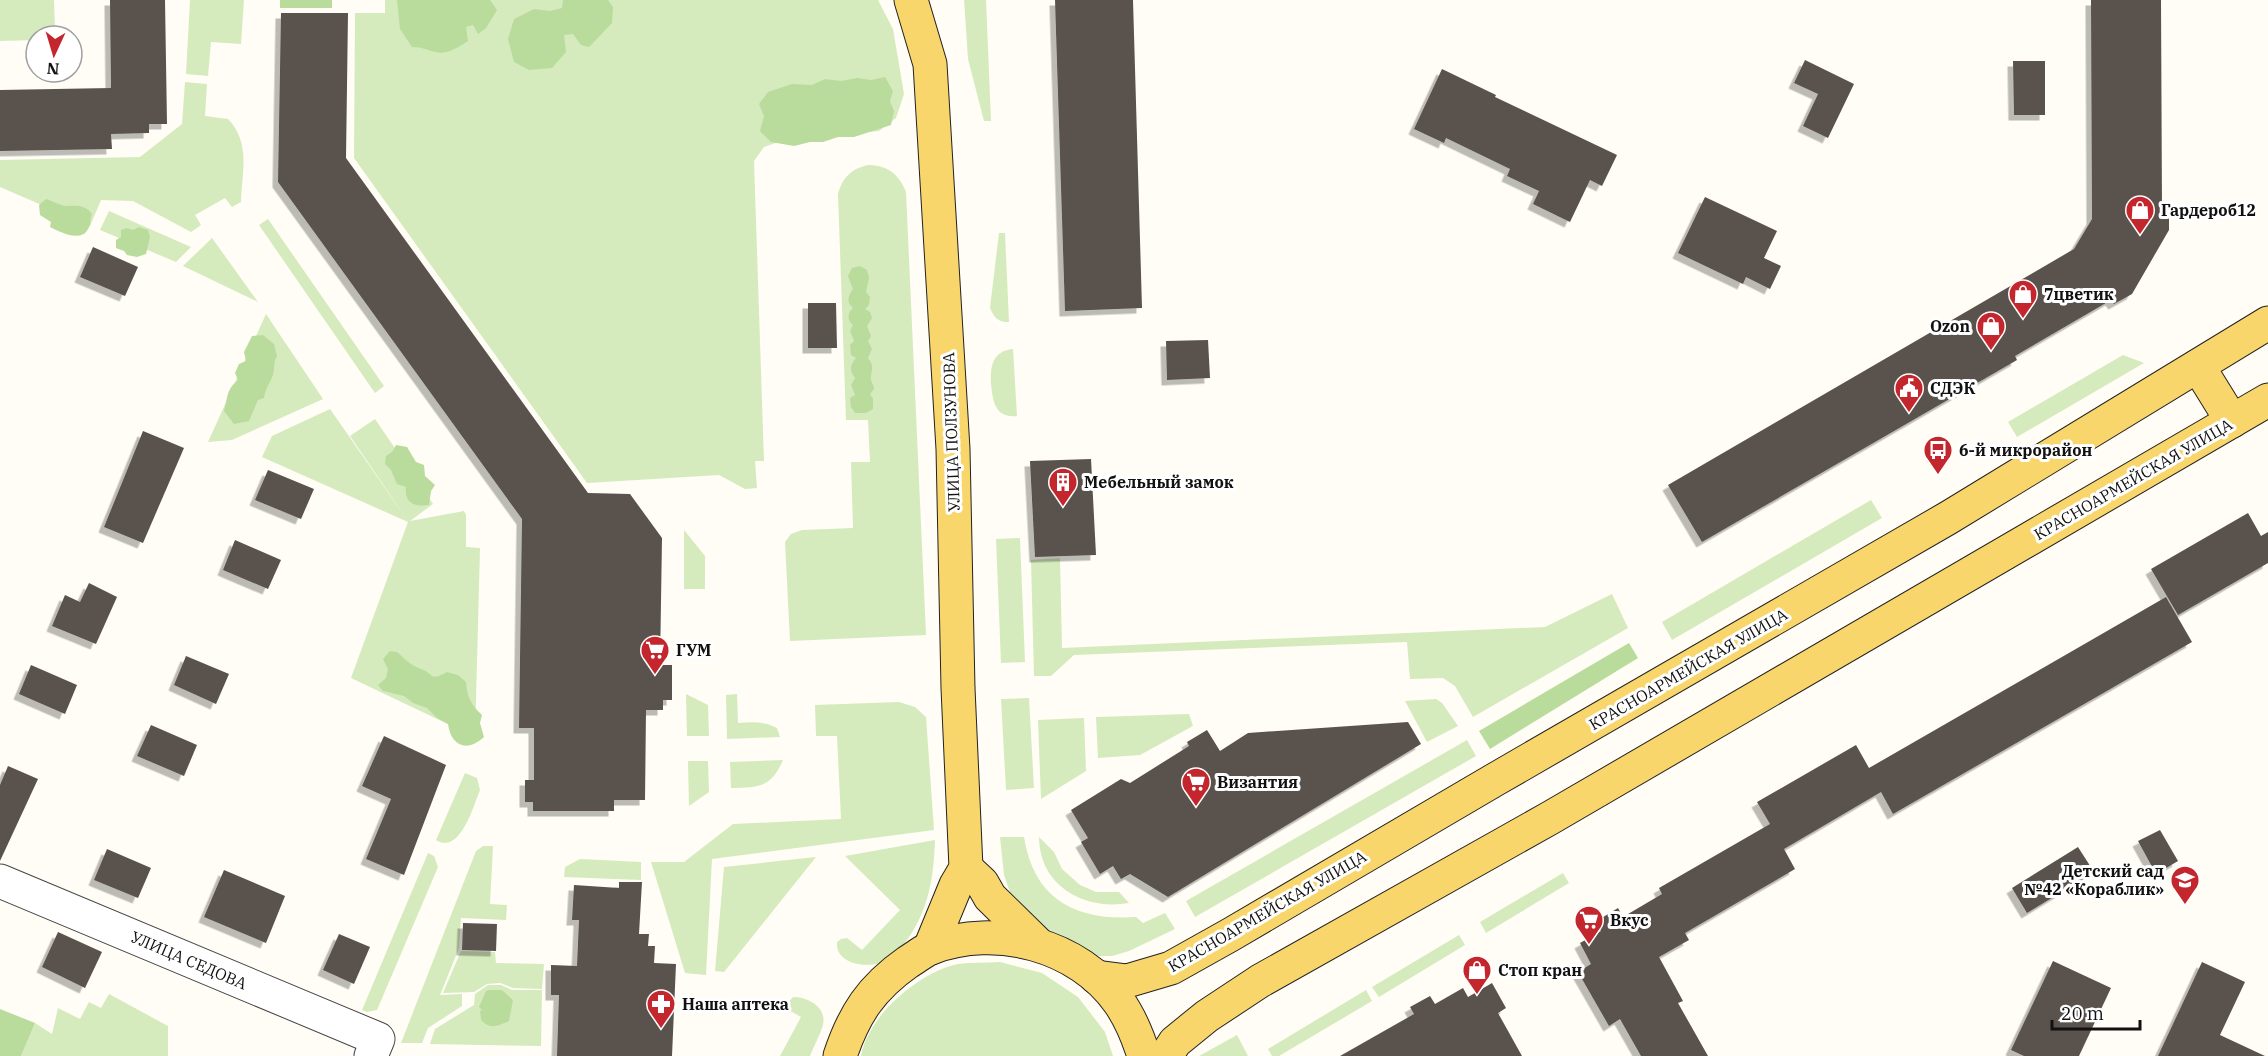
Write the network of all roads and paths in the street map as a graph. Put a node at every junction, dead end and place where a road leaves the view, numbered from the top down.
1 (911, 0) edge
2 (2268, 323) edge
3 (2198, 366) junction
4 (2268, 400) edge
5 (2232, 421) junction
6 (966, 868) junction
7 (0, 881) edge
8 (1038, 944) junction
9 (930, 948) junction
10 (1096, 977) junction
11 (375, 1048) edge
12 (840, 1056) edge
13 (1144, 1056) edge
14 (1166, 1056) edge

1 - 6 main road, УЛИЦА ПОЛЗУНОВА
2 - 3 main road, КРАСНОАРМЕЙСКАЯ УЛИЦА
3 - 5 main road
3 - 10 main road, КРАСНОАРМЕЙСКАЯ УЛИЦА
4 - 5 main road, КРАСНОАРМЕЙСКАЯ УЛИЦА
5 - 14 main road, КРАСНОАРМЕЙСКАЯ УЛИЦА
6 - 8 main road
6 - 9 main road
7 - 11 street, УЛИЦА СЕДОВА
8 - 9 main road
8 - 10 main road
9 - 12 main road
10 - 13 main road

